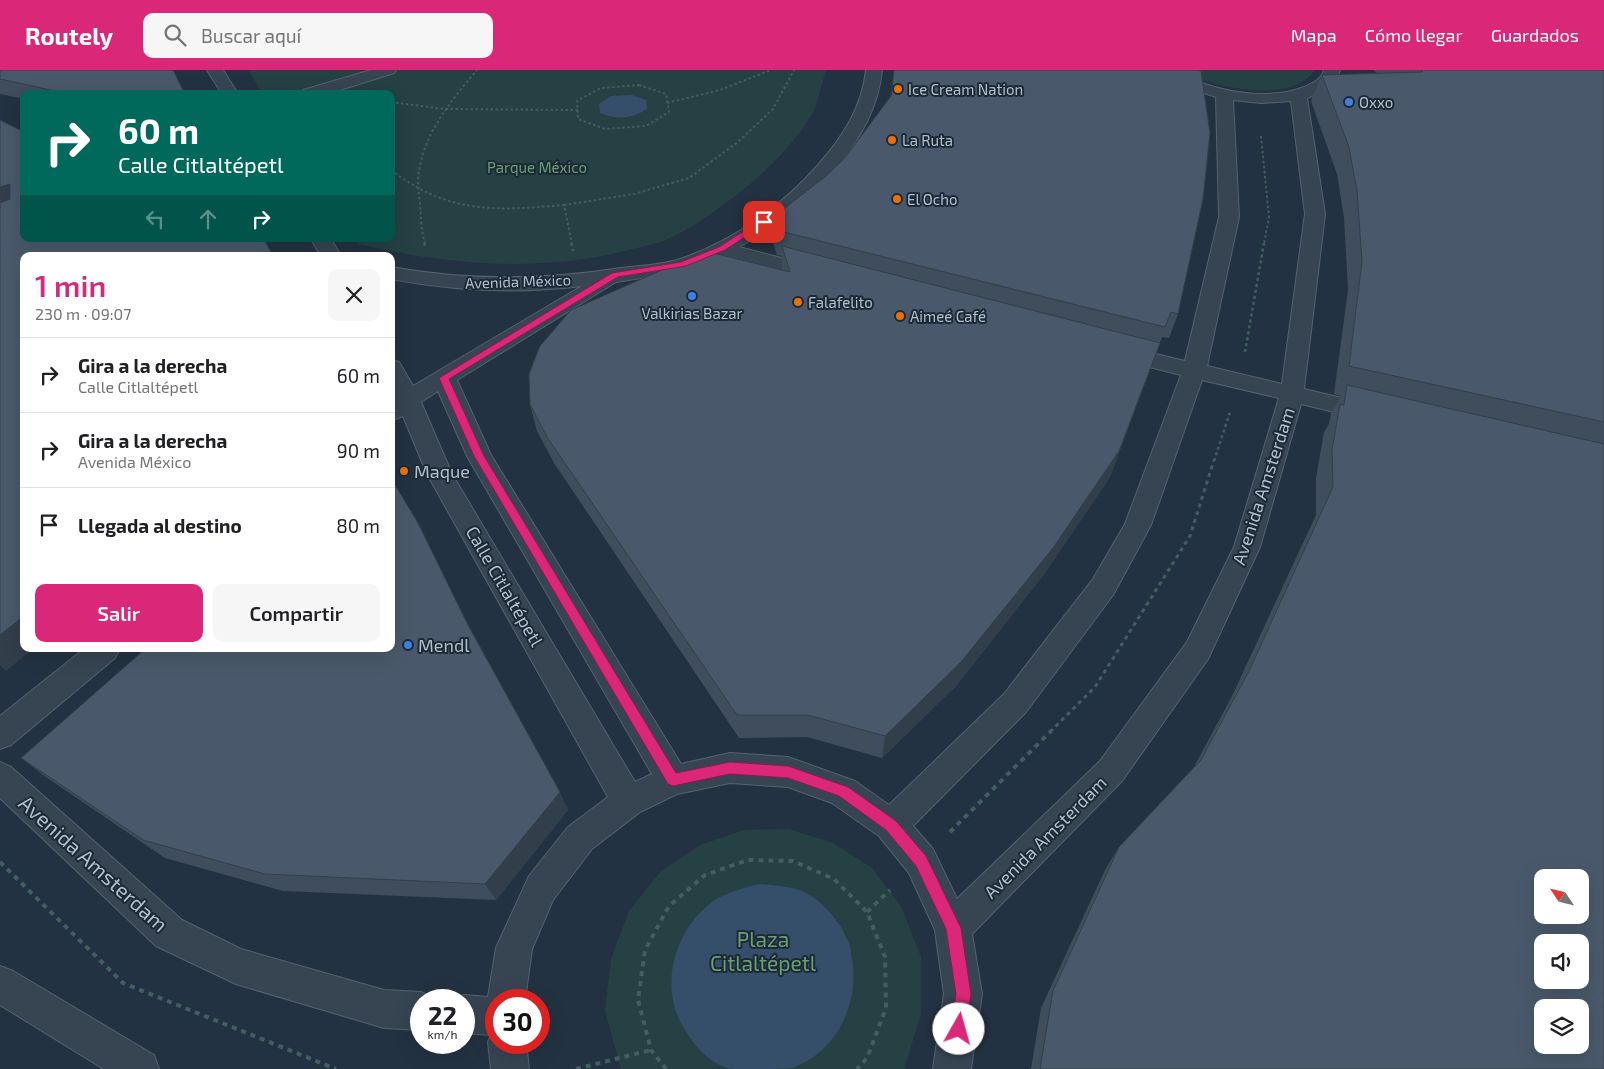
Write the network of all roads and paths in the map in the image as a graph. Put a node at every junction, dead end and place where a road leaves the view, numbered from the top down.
1 (215, 70) edge
2 (388, 70) edge
3 (477, 70) edge
4 (771, 70) edge
5 (794, 70) edge
6 (874, 70) edge
7 (1162, 70) edge
8 (1332, 70) edge
9 (228, 90) edge
10 (322, 90) edge
11 (1224, 94) junction
12 (1298, 94) junction
13 (667, 102) junction
14 (395, 103) edge
15 (444, 109) junction
16 (578, 110) junction
17 (395, 174) edge
18 (419, 190) junction
19 (564, 205) junction
20 (722, 248) junction
21 (428, 253) dead end
22 (574, 253) dead end
23 (395, 274) edge
24 (616, 275) junction
25 (837, 279) edge
26 (1098, 346) edge
27 (1194, 371) junction
28 (444, 378) junction
29 (395, 384) edge
30 (1292, 394) junction
31 (400, 406) edge
32 (1390, 417) edge
33 (479, 456) junction
34 (440, 474) junction
35 (100, 652) edge
36 (0, 735) edge
37 (0, 777) edge
38 (673, 780) junction
39 (628, 801) junction
40 (891, 826) junction
41 (0, 862) edge
42 (953, 928) junction
43 (0, 984) edge
44 (508, 989) edge
45 (410, 1010) edge
46 (652, 1050) junction
47 (508, 1054) edge
48 (140, 1069) edge
49 (336, 1069) edge
50 (510, 1069) edge
51 (576, 1069) edge
52 (666, 1069) edge
53 (857, 1069) edge
54 (952, 1069) edge

1 - 9 street
2 - 10 street
3 - 15 path
4 - 13 path
5 - 19 path
6 - 20 street, Avenida México
7 - 11 street
8 - 12 street
11 - 12 street
11 - 27 street
12 - 30 street, Avenida Amsterdam
13 - 16 path
13 - 16 path
14 - 15 path
15 - 16 path
15 - 18 path
17 - 18 path
18 - 19 path
18 - 21 path
19 - 22 path
20 - 24 street, Avenida México
20 - 25 street
23 - 24 street, Avenida México
24 - 28 street, Avenida México
26 - 27 street
27 - 30 street
27 - 40 street
28 - 31 street, Avenida México
28 - 33 street
29 - 31 street, Calle Citlaltépetl
30 - 32 street
30 - 42 street, Avenida Amsterdam
31 - 34 street, Calle Citlaltépetl
33 - 34 street
33 - 38 street
34 - 39 street, Calle Citlaltépetl
35 - 36 street
37 - 45 street, Avenida Amsterdam
38 - 39 street
38 - 40 street
39 - 44 street
40 - 42 street
41 - 49 path
42 - 54 street
43 - 48 street
46 - 51 path
46 - 52 path
46 - 53 path
47 - 50 street

